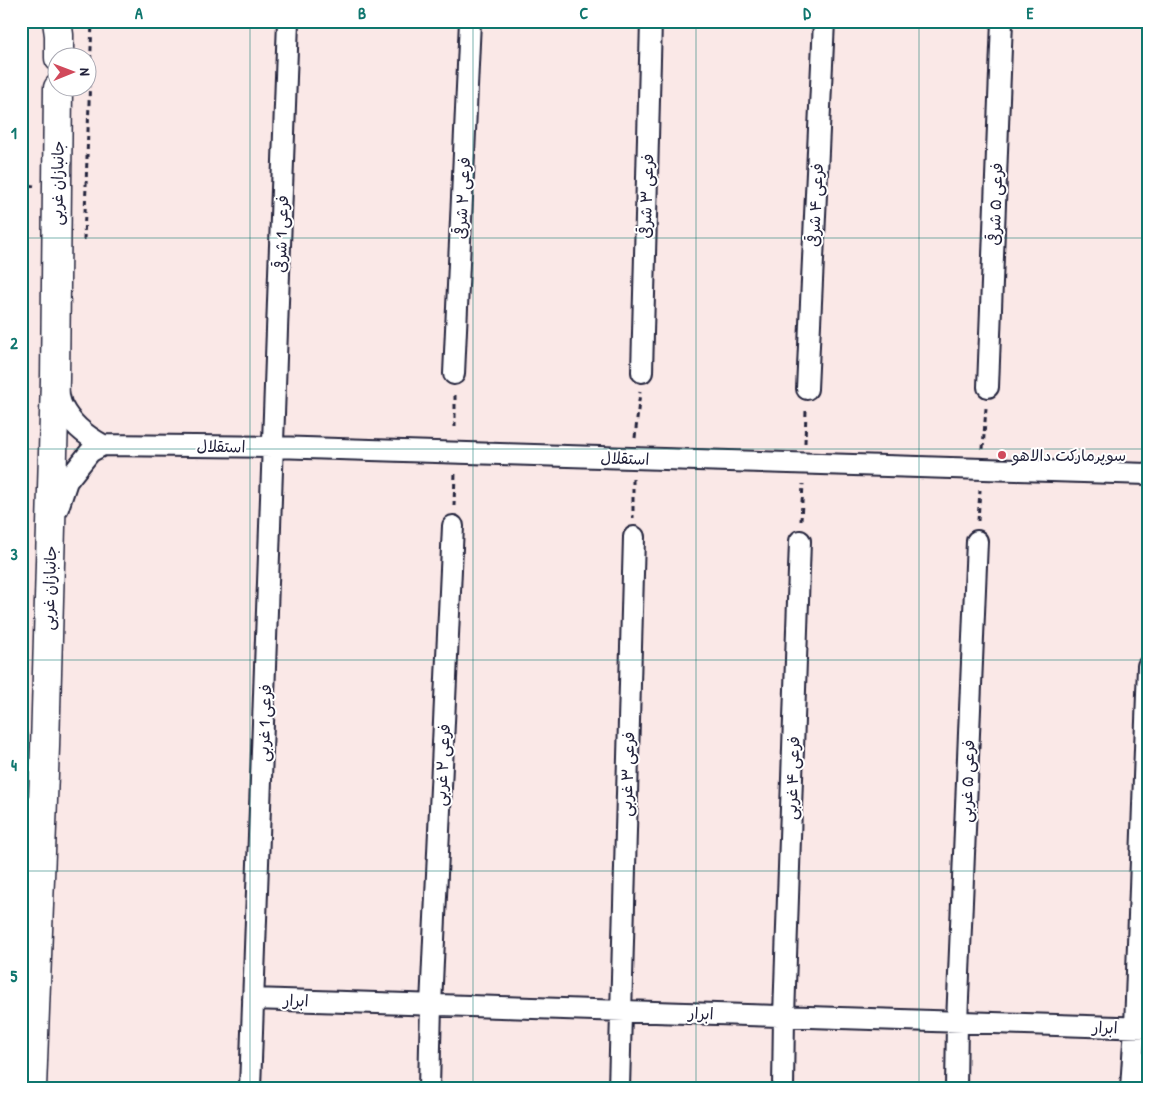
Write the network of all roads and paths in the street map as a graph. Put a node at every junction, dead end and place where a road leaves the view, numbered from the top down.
1 (57, 21) edge
2 (288, 21) edge
3 (470, 21) edge
4 (651, 21) edge
5 (824, 21) edge
6 (1002, 21) edge
7 (59, 48) edge
8 (58, 98) edge
9 (642, 372) joint
10 (454, 374) joint
11 (55, 379) junction
12 (988, 387) joint
13 (807, 389) joint
14 (103, 445) junction
15 (274, 447) junction
16 (456, 453) junction
17 (633, 458) junction
18 (804, 463) junction
19 (981, 469) junction
20 (1148, 474) edge
21 (453, 526) joint
22 (50, 536) junction
23 (634, 537) joint
24 (800, 541) joint
25 (977, 541) joint
26 (1148, 666) edge
27 (254, 999) junction
28 (431, 1005) junction
29 (620, 1011) junction
30 (784, 1016) junction
31 (957, 1022) junction
32 (1142, 1028) edge
33 (32, 1088) edge
34 (250, 1088) edge
35 (429, 1088) edge
36 (619, 1088) edge
37 (783, 1088) edge
38 (956, 1088) edge
39 (1131, 1088) edge

1 - 7 main road
2 - 15 street, فرعی 1 شرقی
3 - 10 street, فرعی ۲ شرقی
4 - 9 street, فرعی ۳ شرقی
5 - 13 street, فرعی ۴ شرقی
6 - 12 street, فرعی ۵ شرقی
8 - 11 main road, جانبازان غربی
9 - 17 path
10 - 16 path
11 - 14 street
11 - 22 main road, جانبازان غربی
12 - 19 path
13 - 18 path
14 - 15 street, استقلال
14 - 22 street
15 - 16 street, استقلال
15 - 27 street, فرعی 1 غربی
16 - 17 street, استقلال
16 - 21 path
17 - 18 street, استقلال
17 - 23 path
18 - 19 street, استقلال
18 - 24 path
19 - 20 street, استقلال
19 - 25 path
21 - 28 street, فرعی ۲ غربی
22 - 33 main road, جانبازان غربی
23 - 29 street, فرعی ۳ غربی
24 - 30 street, فرعی ۴ غربی
25 - 31 street, فرعی ۵ غربی
26 - 32 street
27 - 28 street, ابرار
27 - 34 street, فرعی 1 غربی
28 - 29 street, ابرار
28 - 35 street
29 - 30 street, ابرار
29 - 36 street
30 - 31 street, ابرار
30 - 37 street
31 - 32 street, ابرار
31 - 38 street
32 - 39 street

